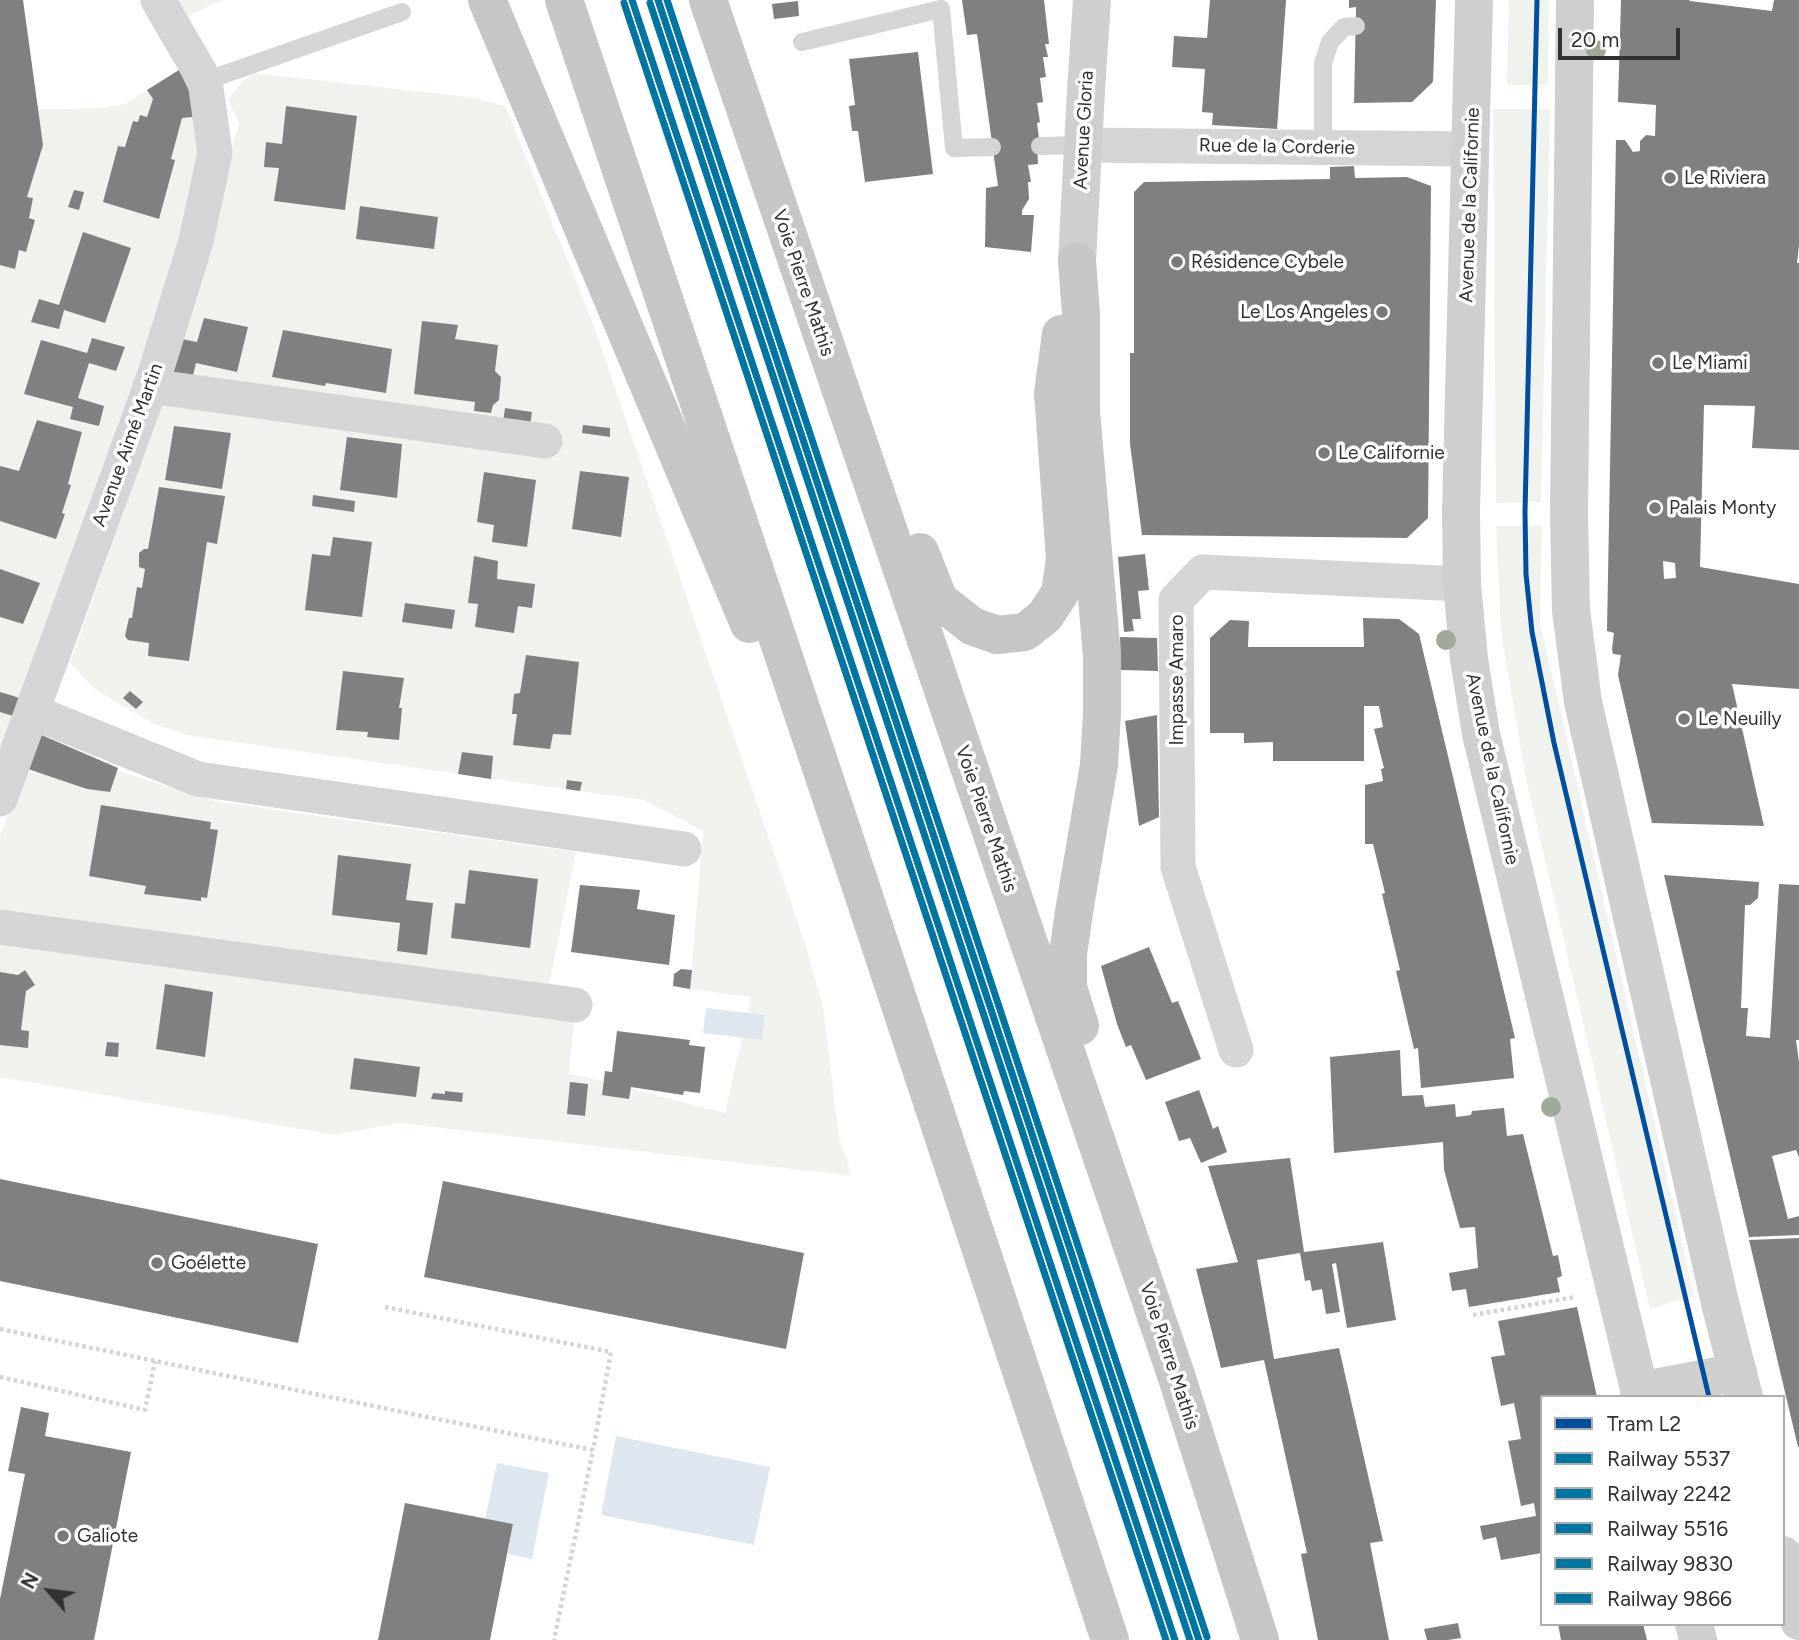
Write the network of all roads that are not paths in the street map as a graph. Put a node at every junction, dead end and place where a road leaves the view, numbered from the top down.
1 (158, 0) edge
2 (487, 0) edge
3 (564, 0) edge
4 (708, 0) edge
5 (1093, 0) edge
6 (1474, 0) edge
7 (1574, 0) edge
8 (402, 12) dead end
9 (1356, 26) dead end
10 (802, 42) dead end
11 (205, 81) junction
12 (747, 118) junction
13 (1083, 145) junction
14 (1040, 146) dead end
15 (992, 147) dead end
16 (1323, 148) junction
17 (1471, 149) junction
18 (1077, 261) junction
19 (150, 386) junction
20 (545, 441) dead end
21 (1462, 584) junction
22 (33, 712) junction
23 (0, 799) edge
24 (684, 849) dead end
25 (859, 881) junction
26 (0, 927) edge
27 (575, 1005) dead end
28 (1236, 1049) dead end
29 (1177, 1378) junction
30 (1741, 1384) edge
31 (1640, 1394) edge
32 (1785, 1563) edge
33 (1799, 1621) edge
34 (1110, 1640) edge
35 (1260, 1640) edge

1 - 11 street, Avenue Aimé Martin
2 - 25 highway
3 - 25 highway
4 - 12 highway, Voie Pierre Mathis
5 - 13 main road, Avenue Gloria
6 - 17 main road, Avenue de la Californie
7 - 30 main road
8 - 11 lane
9 - 16 lane
10 - 15 lane
11 - 19 street, Avenue Aimé Martin
12 - 18 highway
12 - 29 highway, Voie Pierre Mathis
13 - 14 lane
13 - 16 street, Rue de la Corderie
13 - 18 main road, Avenue Gloria
16 - 17 street, Rue de la Corderie
17 - 21 main road, Avenue de la Californie
18 - 29 highway
19 - 20 street
19 - 22 street, Avenue Aimé Martin
21 - 28 street, Impasse Amaro
21 - 31 main road, Avenue de la Californie
22 - 23 street, Avenue Aimé Martin
22 - 24 street
25 - 34 highway
26 - 27 street
29 - 35 highway, Voie Pierre Mathis
30 - 31 main road
32 - 33 main road

